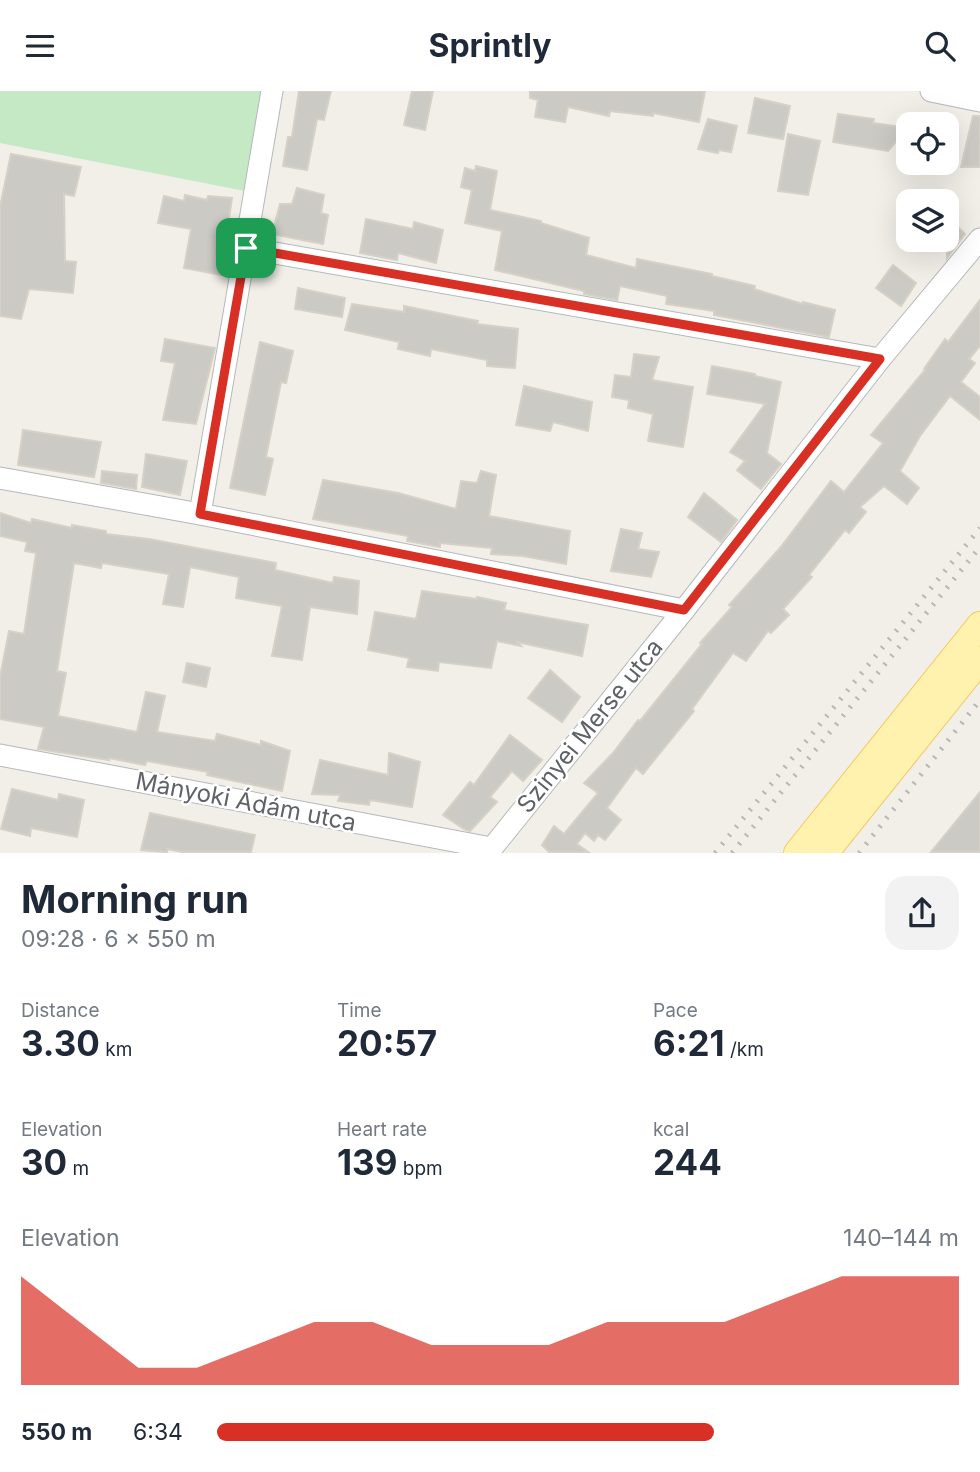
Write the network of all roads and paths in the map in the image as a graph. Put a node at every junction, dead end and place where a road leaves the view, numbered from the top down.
1 (272, 91) edge
2 (930, 91) edge
3 (980, 100) edge
4 (980, 239) edge
5 (246, 248) junction
6 (880, 359) junction
7 (0, 478) edge
8 (200, 514) junction
9 (684, 610) junction
10 (980, 625) edge
11 (980, 660) edge
12 (0, 755) edge
13 (489, 850) edge
14 (797, 852) edge
15 (825, 852) edge

1 - 5 street
2 - 3 street
4 - 6 street, Szinyei Merse utca
5 - 6 street
5 - 8 street
6 - 9 street, Szinyei Merse utca
7 - 8 street
8 - 9 street
9 - 13 street, Szinyei Merse utca
10 - 14 main road
11 - 15 main road
12 - 13 street, Mányoki Ádám utca

